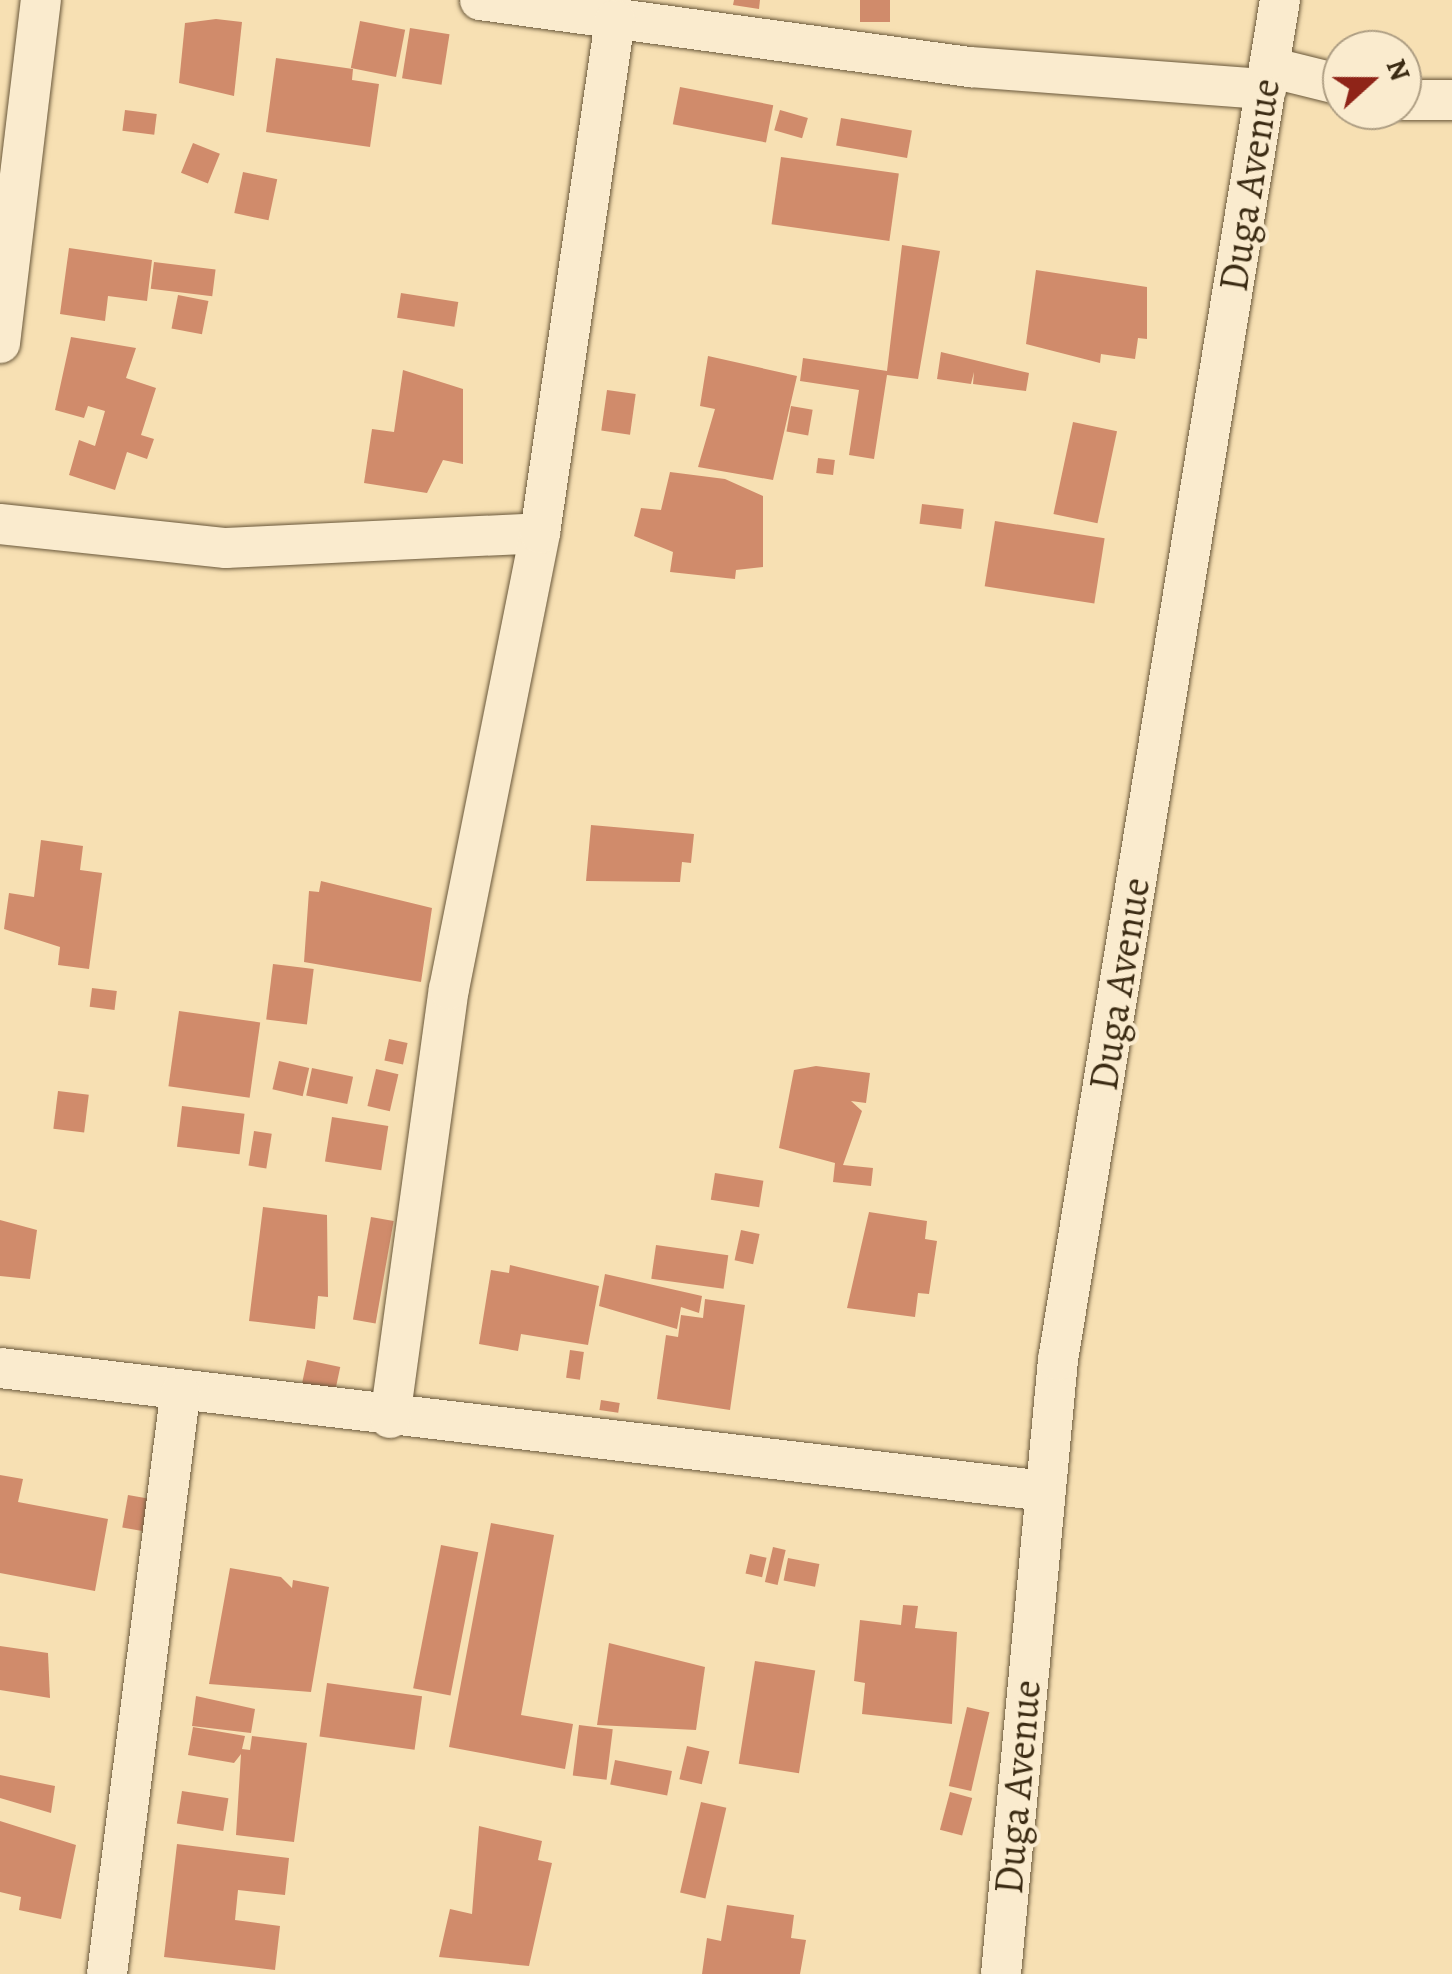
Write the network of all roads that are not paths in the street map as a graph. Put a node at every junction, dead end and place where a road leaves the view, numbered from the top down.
1 (41, 0) edge
2 (480, 0) edge
3 (1280, 0) edge
4 (614, 20) junction
5 (1267, 78) junction
6 (1322, 84) edge
7 (1422, 100) edge
8 (1452, 100) edge
9 (0, 343) edge
10 (0, 524) edge
11 (540, 533) junction
12 (0, 1368) edge
13 (180, 1396) junction
14 (390, 1418) junction
15 (1045, 1491) junction
16 (106, 1974) edge
17 (1001, 1974) edge

1 - 9 street
2 - 4 street
3 - 5 street, Duga Avenue
4 - 5 street
4 - 11 street
5 - 6 street
5 - 15 street, Duga Avenue
7 - 8 street
10 - 11 street
11 - 14 street
12 - 13 street
13 - 14 street
13 - 16 street
14 - 15 street
15 - 17 street, Duga Avenue

